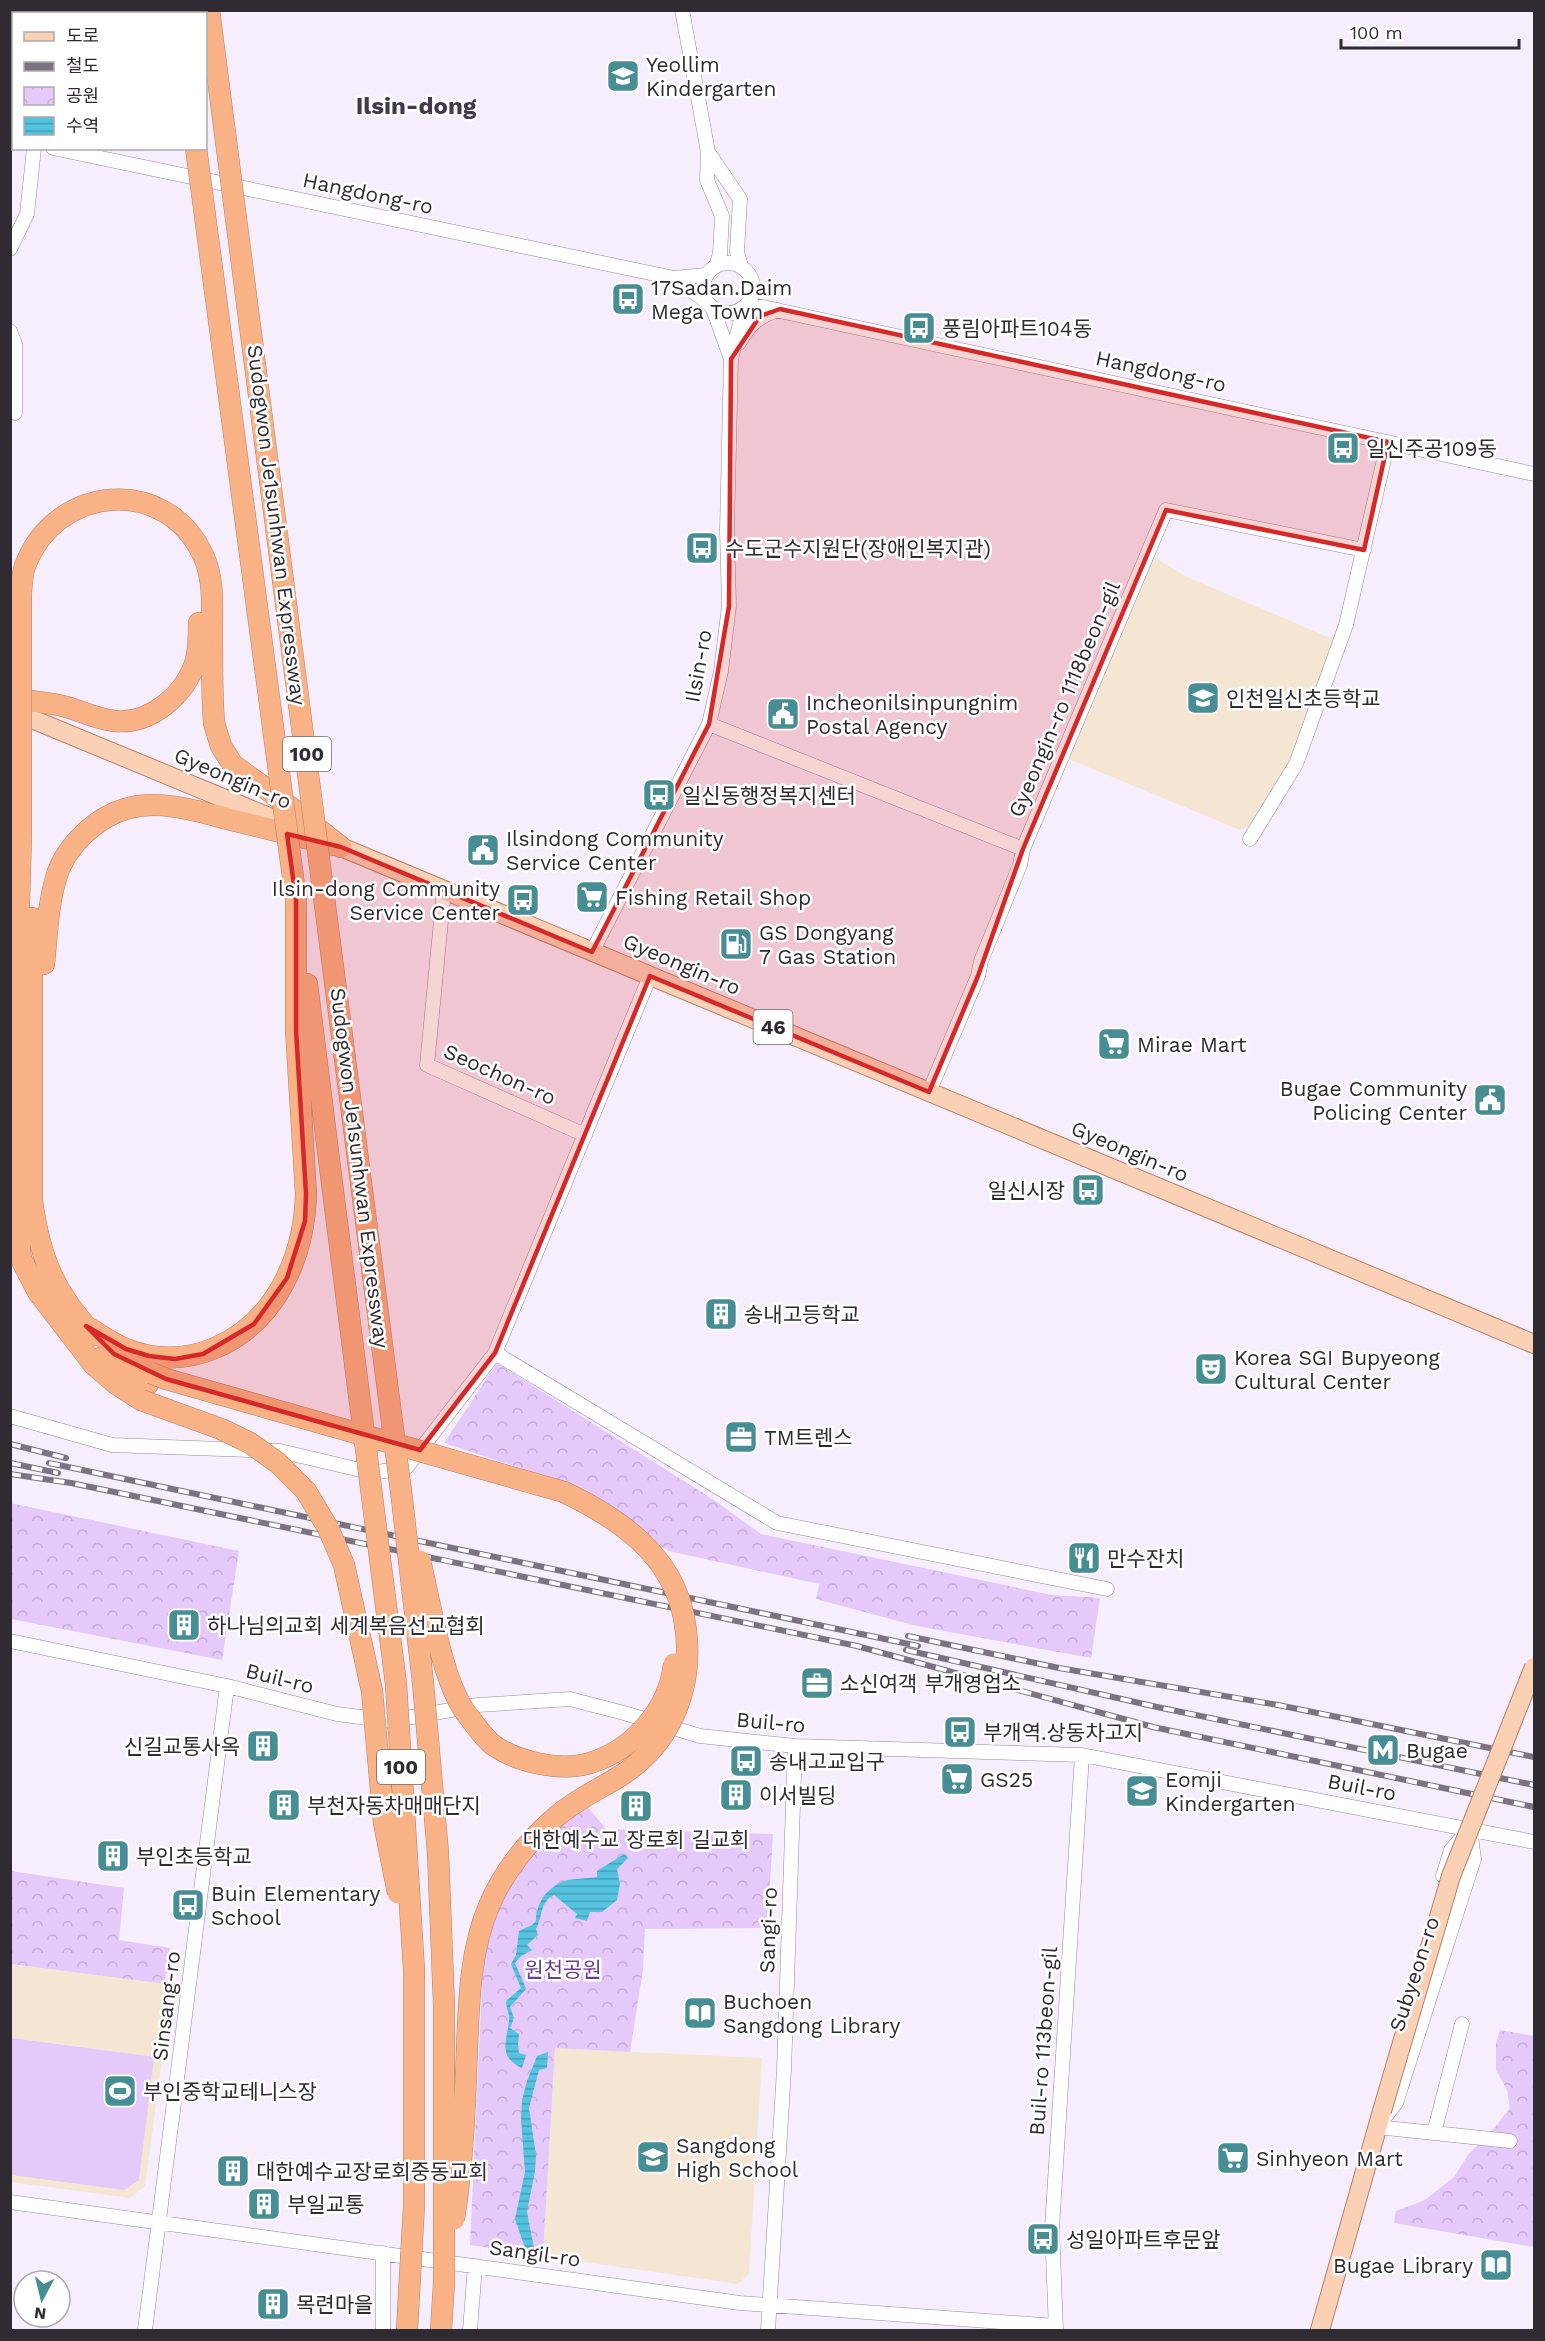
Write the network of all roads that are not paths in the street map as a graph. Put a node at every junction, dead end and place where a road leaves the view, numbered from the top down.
1 (209, 10) edge
2 (684, 14) edge
3 (34, 150) edge
4 (64, 150) edge
5 (196, 150) edge
6 (708, 152) junction
7 (10, 249) edge
8 (741, 266) junction
9 (711, 271) junction
10 (674, 278) junction
11 (753, 287) junction
12 (710, 306) junction
13 (746, 306) junction
14 (780, 309) junction
15 (10, 331) edge
16 (730, 358) junction
17 (15, 413) dead end
18 (1388, 442) junction
19 (1534, 474) edge
20 (1364, 550) junction
21 (27, 593) junction
22 (10, 699) edge
23 (10, 710) edge
24 (709, 724) junction
25 (26, 836) junction
26 (1250, 839) dead end
27 (341, 847) junction
28 (1023, 849) junction
29 (444, 890) junction
30 (296, 900) junction
31 (592, 952) junction
32 (650, 976) junction
33 (10, 1027) edge
34 (14, 1071) junction
35 (33, 1084) junction
36 (929, 1092) junction
37 (585, 1135) junction
38 (77, 1330) junction
39 (1534, 1344) edge
40 (495, 1353) junction
41 (147, 1378) junction
42 (10, 1416) edge
43 (402, 1499) junction
44 (1107, 1589) dead end
45 (10, 1641) edge
46 (1534, 1667) edge
47 (227, 1686) junction
48 (795, 1746) junction
49 (1082, 1755) junction
50 (1470, 1829) junction
51 (1534, 1842) edge
52 (414, 1970) junction
53 (1462, 2024) dead end
54 (1380, 2119) junction
55 (1434, 2133) junction
56 (1510, 2141) dead end
57 (10, 2202) edge
58 (160, 2222) junction
59 (383, 2253) junction
60 (475, 2266) junction
61 (444, 2283) junction
62 (770, 2306) junction
63 (1056, 2328) edge
64 (145, 2331) edge
65 (383, 2331) edge
66 (408, 2331) edge
67 (441, 2331) edge
68 (470, 2331) edge
69 (768, 2331) edge
70 (1320, 2331) edge

1 - 43 highway, Sudogwon Je1sunhwan Expressway / 100, bridge
2 - 6 street
3 - 7 street
4 - 10 street, Hangdong-ro
5 - 30 highway, Sudogwon Je1sunhwan Expressway / 100, bridge
6 - 8 street
6 - 9 street
8 - 9 street
8 - 11 street
9 - 10 street, Hangdong-ro
9 - 12 street
10 - 12 street, Hangdong-ro
11 - 13 street
11 - 14 street, Hangdong-ro
12 - 13 street
12 - 16 street, Ilsin-ro
13 - 14 street, Hangdong-ro
13 - 16 street, Ilsin-ro
14 - 16 street
14 - 18 street, Hangdong-ro
15 - 17 street
16 - 24 street, Ilsin-ro
18 - 19 street, Hangdong-ro
18 - 20 street
20 - 26 street
20 - 28 street, Gyeongin-ro 1118beon-gil
21 - 22 highway
21 - 25 highway, bridge
21 - 27 highway
23 - 27 main road, Gyeongin-ro / 46
24 - 28 street
24 - 31 street, Ilsin-ro
25 - 34 highway
25 - 35 highway
27 - 29 main road, Gyeongin-ro / 46
27 - 35 highway
28 - 36 street, Gyeongin-ro 1118beon-gil
29 - 31 main road, Gyeongin-ro / 46
29 - 37 street, Seochon-ro
30 - 41 highway
30 - 52 highway, Sudogwon Je1sunhwan Expressway / 100, bridge
31 - 32 main road, Gyeongin-ro / 46
32 - 36 main road, Gyeongin-ro / 46
32 - 37 street
33 - 34 highway
34 - 38 highway
35 - 38 highway
36 - 39 main road, Gyeongin-ro / 46
37 - 40 street
38 - 41 highway
40 - 42 street
40 - 44 street
41 - 43 highway, bridge
41 - 52 highway, bridge
41 - 61 highway, bridge
43 - 61 highway, Sudogwon Je1sunhwan Expressway / 100, bridge
45 - 47 street, Buil-ro
46 - 54 main road, Subyeon-ro, bridge
47 - 48 street, Buil-ro
47 - 58 street, Sinsang-ro
48 - 49 street, Buil-ro
48 - 62 street, Sangi-ro
49 - 50 street, Buil-ro
49 - 63 street, Buil-ro 113beon-gil
50 - 51 street, Buil-ro
50 - 54 street, Subyeon-ro
50 - 54 street, Subyeon-ro
52 - 66 highway, Sudogwon Je1sunhwan Expressway / 100, bridge
53 - 55 street
54 - 55 street
54 - 70 main road, Subyeon-ro
55 - 56 street
57 - 58 street, Sangil-ro
58 - 59 street, Sangil-ro
58 - 64 street, Sinsang-ro
59 - 60 street, Sangil-ro
59 - 65 street
60 - 62 street, Sangil-ro
60 - 68 street
61 - 67 highway, Sudogwon Je1sunhwan Expressway / 100, bridge
62 - 63 street, Sangil-ro
62 - 69 street, Sangi-ro

